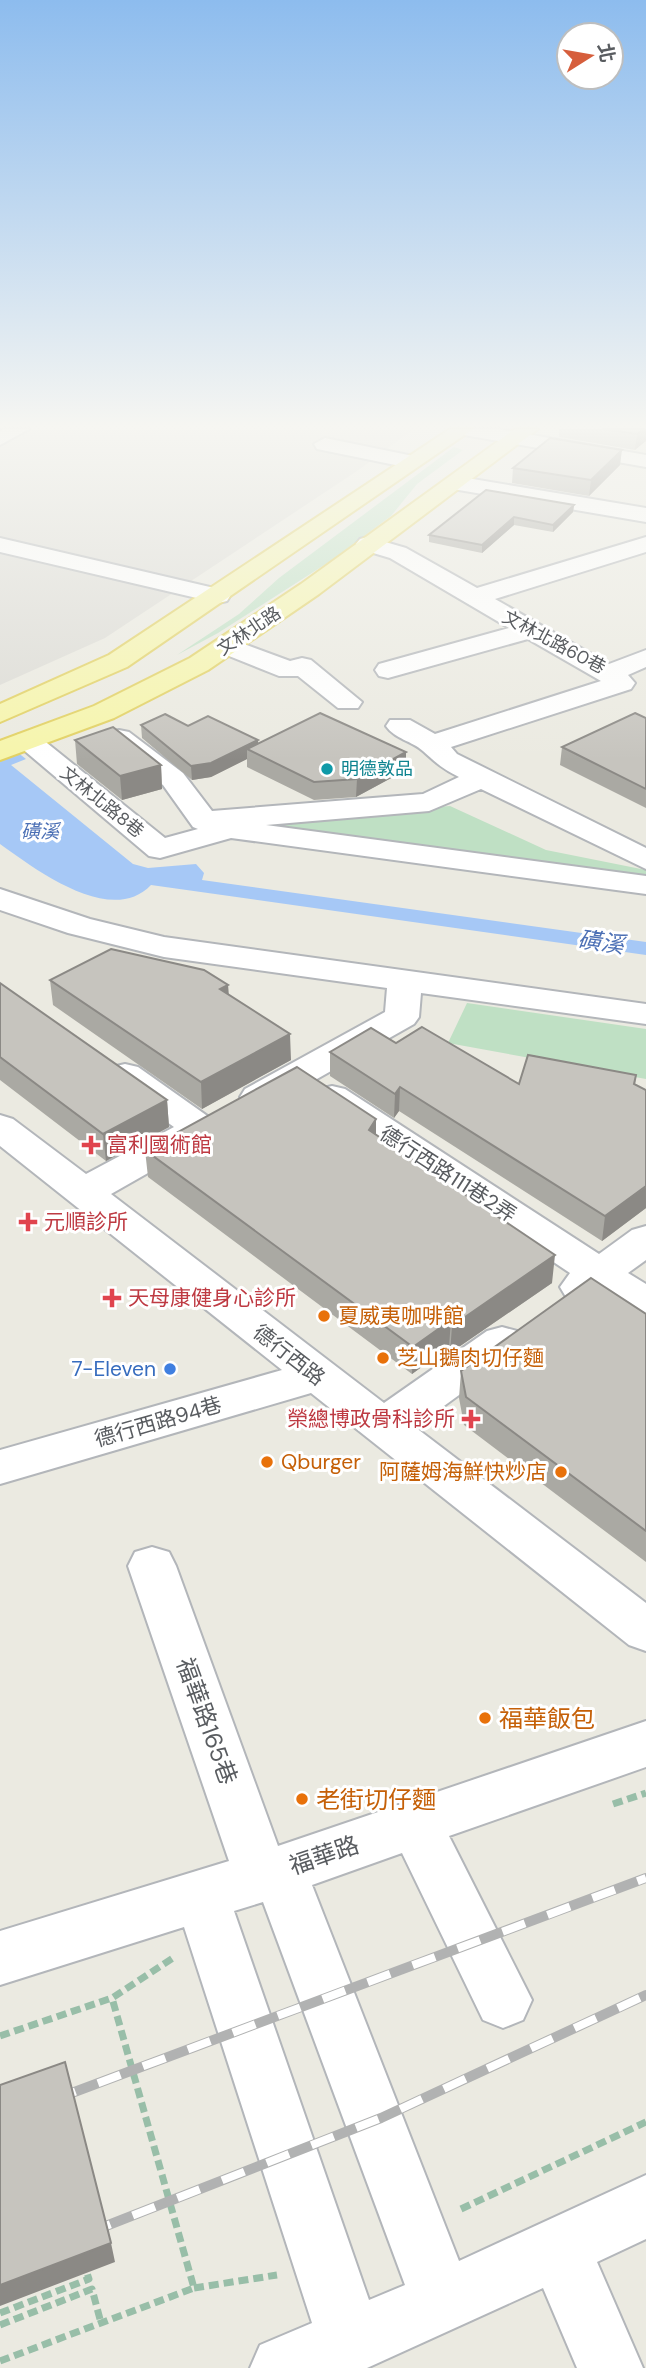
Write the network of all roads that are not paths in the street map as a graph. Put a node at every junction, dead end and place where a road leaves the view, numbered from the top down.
1 (300, 540) edge
2 (374, 540) edge
3 (368, 544) junction
4 (646, 544) edge
5 (0, 545) edge
6 (218, 596) junction
7 (472, 598) junction
8 (530, 630) junction
9 (228, 646) junction
10 (632, 668) edge
11 (388, 670) dead end
12 (348, 702) dead end
13 (3, 709) edge
14 (400, 726) dead end
15 (117, 736) edge
16 (432, 744) junction
17 (14, 746) edge
18 (483, 777) junction
19 (646, 860) edge
20 (646, 886) edge
21 (0, 899) edge
22 (405, 979) junction
23 (646, 1014) edge
24 (100, 1057) edge
25 (298, 1074) junction
26 (0, 1127) edge
27 (200, 1128) junction
28 (84, 1192) junction
29 (646, 1240) edge
30 (599, 1273) junction
31 (646, 1304) edge
32 (316, 1376) junction
33 (384, 1426) junction
34 (0, 1467) edge
35 (152, 1566) dead end
36 (646, 1631) edge
37 (646, 1744) edge
38 (416, 1825) junction
39 (270, 1874) junction
40 (201, 1896) junction
41 (0, 1958) edge
42 (503, 2000) dead end
43 (646, 2206) edge
44 (558, 2246) junction
45 (443, 2302) junction
46 (351, 2342) junction
47 (283, 2368) edge
48 (610, 2368) edge

1 - 6 main road
2 - 3 main road, 文林北路
3 - 7 street, 文林北路60巷
3 - 9 main road, 文林北路
4 - 7 street
5 - 6 street
6 - 13 main road
7 - 8 street, 文林北路60巷
8 - 10 street, 文林北路60巷
8 - 11 street
9 - 12 street
9 - 17 main road, 文林北路
10 - 16 street
14 - 16 street
15 - 18 street
16 - 18 street
17 - 20 street, 文林北路8巷
18 - 19 street
21 - 22 street
22 - 23 street
22 - 25 street
24 - 27 street
25 - 27 street
25 - 30 street, 德行西路111巷2弄
26 - 28 street, 德行西路
27 - 28 street
28 - 32 street, 德行西路
29 - 30 street
30 - 31 street, 德行西路111巷2弄
30 - 33 street
32 - 33 street, 德行西路
32 - 34 street, 德行西路94巷
33 - 36 street, 德行西路
35 - 39 street, 福華路165巷
37 - 38 street, 福華路
38 - 39 street, 福華路
38 - 42 street
39 - 40 street, 福華路
39 - 45 street, 福華路165巷
40 - 41 street, 福華路
40 - 46 street
43 - 44 street
44 - 45 street
44 - 48 street
45 - 46 street
46 - 47 street

